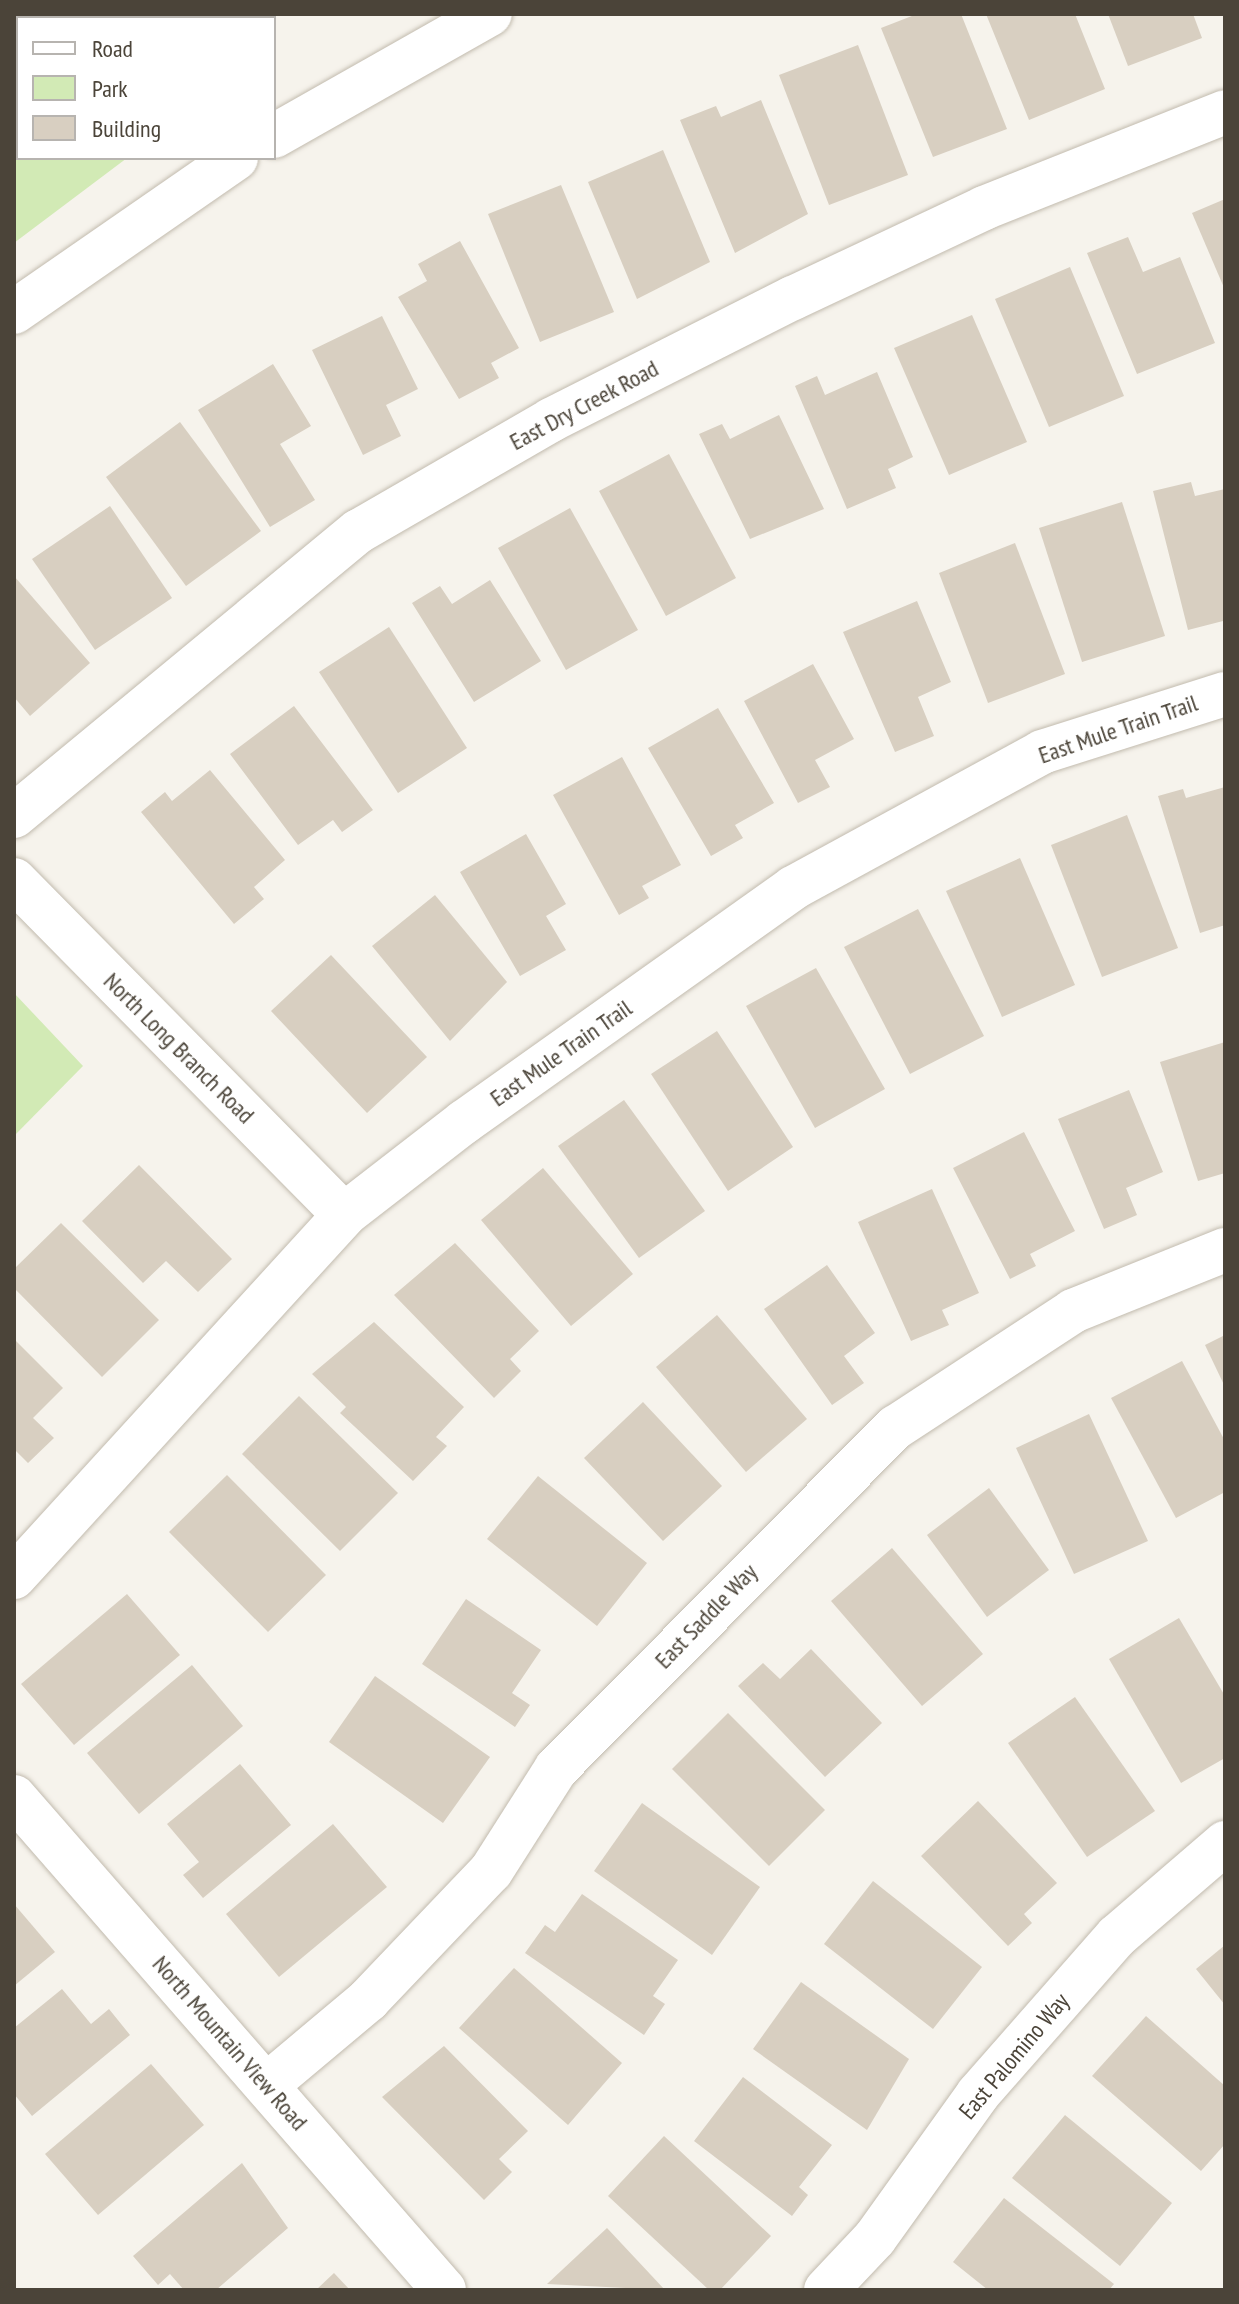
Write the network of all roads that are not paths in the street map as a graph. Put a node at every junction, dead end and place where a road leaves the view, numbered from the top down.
1 (490, 14) edge
2 (444, 25) edge
3 (1225, 112) edge
4 (276, 135) edge
5 (233, 160) edge
6 (14, 312) edge
7 (1225, 694) edge
8 (14, 816) edge
9 (14, 880) edge
10 (344, 1215) junction
11 (1225, 1250) edge
12 (14, 1577) edge
13 (14, 1797) edge
14 (1225, 1843) edge
15 (268, 2084) junction
16 (444, 2290) edge
17 (826, 2290) edge

1 - 2 street
2 - 4 street
3 - 8 street, East Dry Creek Road
5 - 6 street
7 - 10 street, East Mule Train Trail
9 - 10 street, North Long Branch Road
10 - 12 street, East Mule Train Trail
11 - 15 street, East Saddle Way
13 - 15 street, North Mountain View Road
14 - 17 street, East Palomino Way
15 - 16 street, North Mountain View Road

